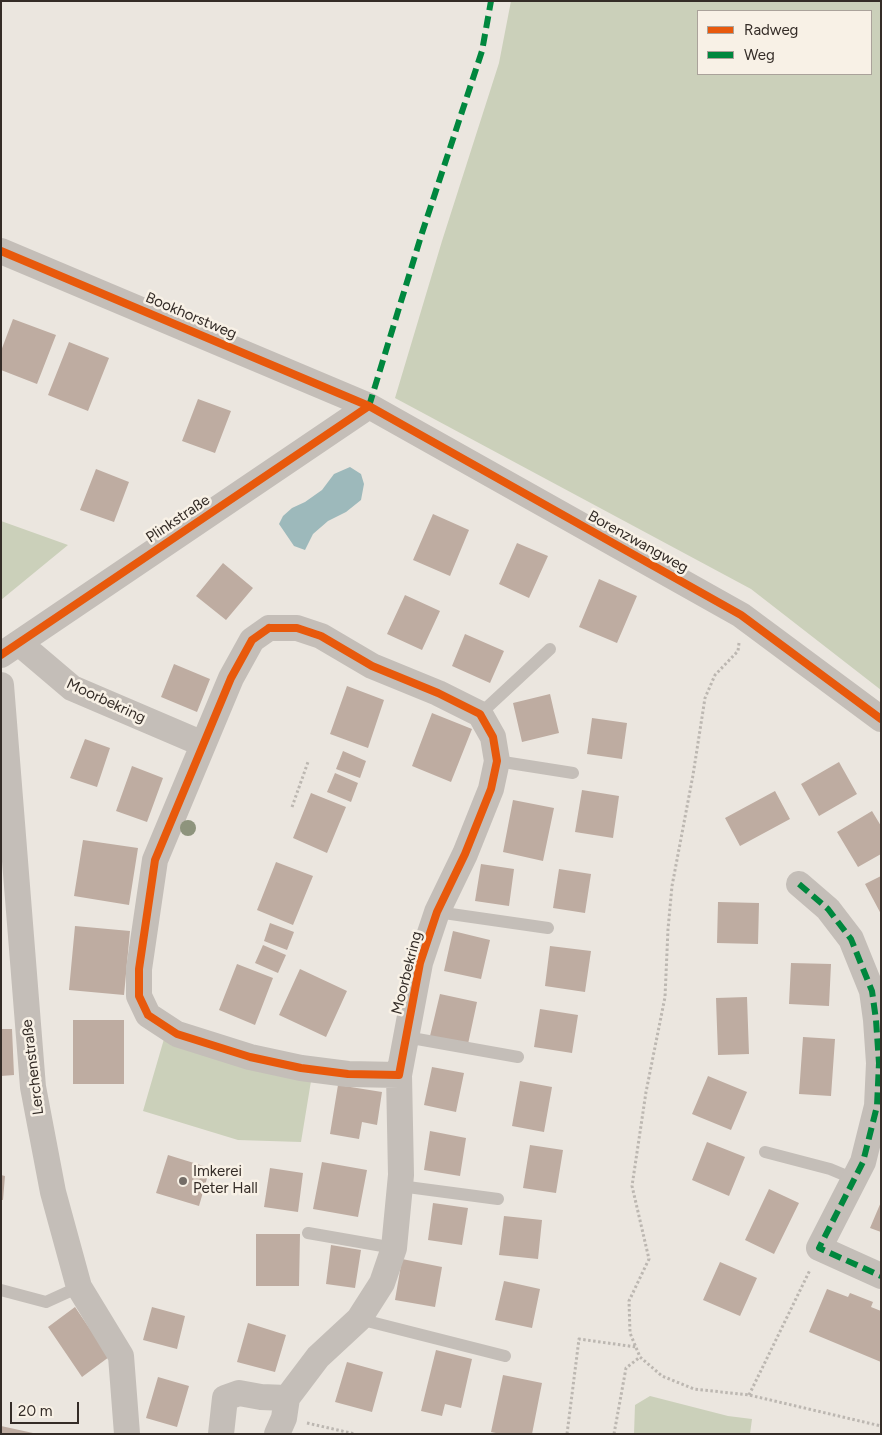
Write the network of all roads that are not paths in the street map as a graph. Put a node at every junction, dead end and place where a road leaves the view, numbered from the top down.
1 (1, 251) edge
2 (369, 406) junction
3 (10, 649) edge
4 (550, 649) dead end
5 (1, 685) edge
6 (480, 714) junction
7 (881, 719) edge
8 (203, 744) junction
9 (497, 761) junction
10 (574, 773) dead end
11 (799, 884) dead end
12 (437, 912) junction
13 (548, 928) dead end
14 (406, 1037) junction
15 (518, 1057) dead end
16 (399, 1075) junction
17 (765, 1152) dead end
18 (854, 1179) junction
19 (400, 1186) junction
20 (498, 1199) dead end
21 (308, 1234) dead end
22 (394, 1248) junction
23 (881, 1276) edge
24 (79, 1287) junction
25 (1, 1290) edge
26 (359, 1319) junction
27 (505, 1356) dead end
28 (283, 1416) edge
29 (127, 1434) edge
30 (220, 1434) edge

1 - 2 street, Bookhorstweg
2 - 3 street, Plinkstraße
2 - 7 street, Borenzwangweg
3 - 8 street, Moorbekring
4 - 6 lane
5 - 24 street, Lerchenstraße
6 - 8 street
6 - 9 street, Moorbekring
8 - 16 street
9 - 10 lane
9 - 12 street, Moorbekring
11 - 18 street
12 - 13 lane
12 - 14 street, Moorbekring
14 - 15 lane, Moorbekring
14 - 16 street, Moorbekring
16 - 19 street, Moorbekring
17 - 18 lane
18 - 23 street
19 - 20 lane
19 - 22 street, Moorbekring
21 - 22 lane
22 - 26 street, Moorbekring
24 - 25 lane
24 - 29 street, Lerchenstraße
26 - 27 lane
26 - 28 street, Moorbekring
28 - 30 street

